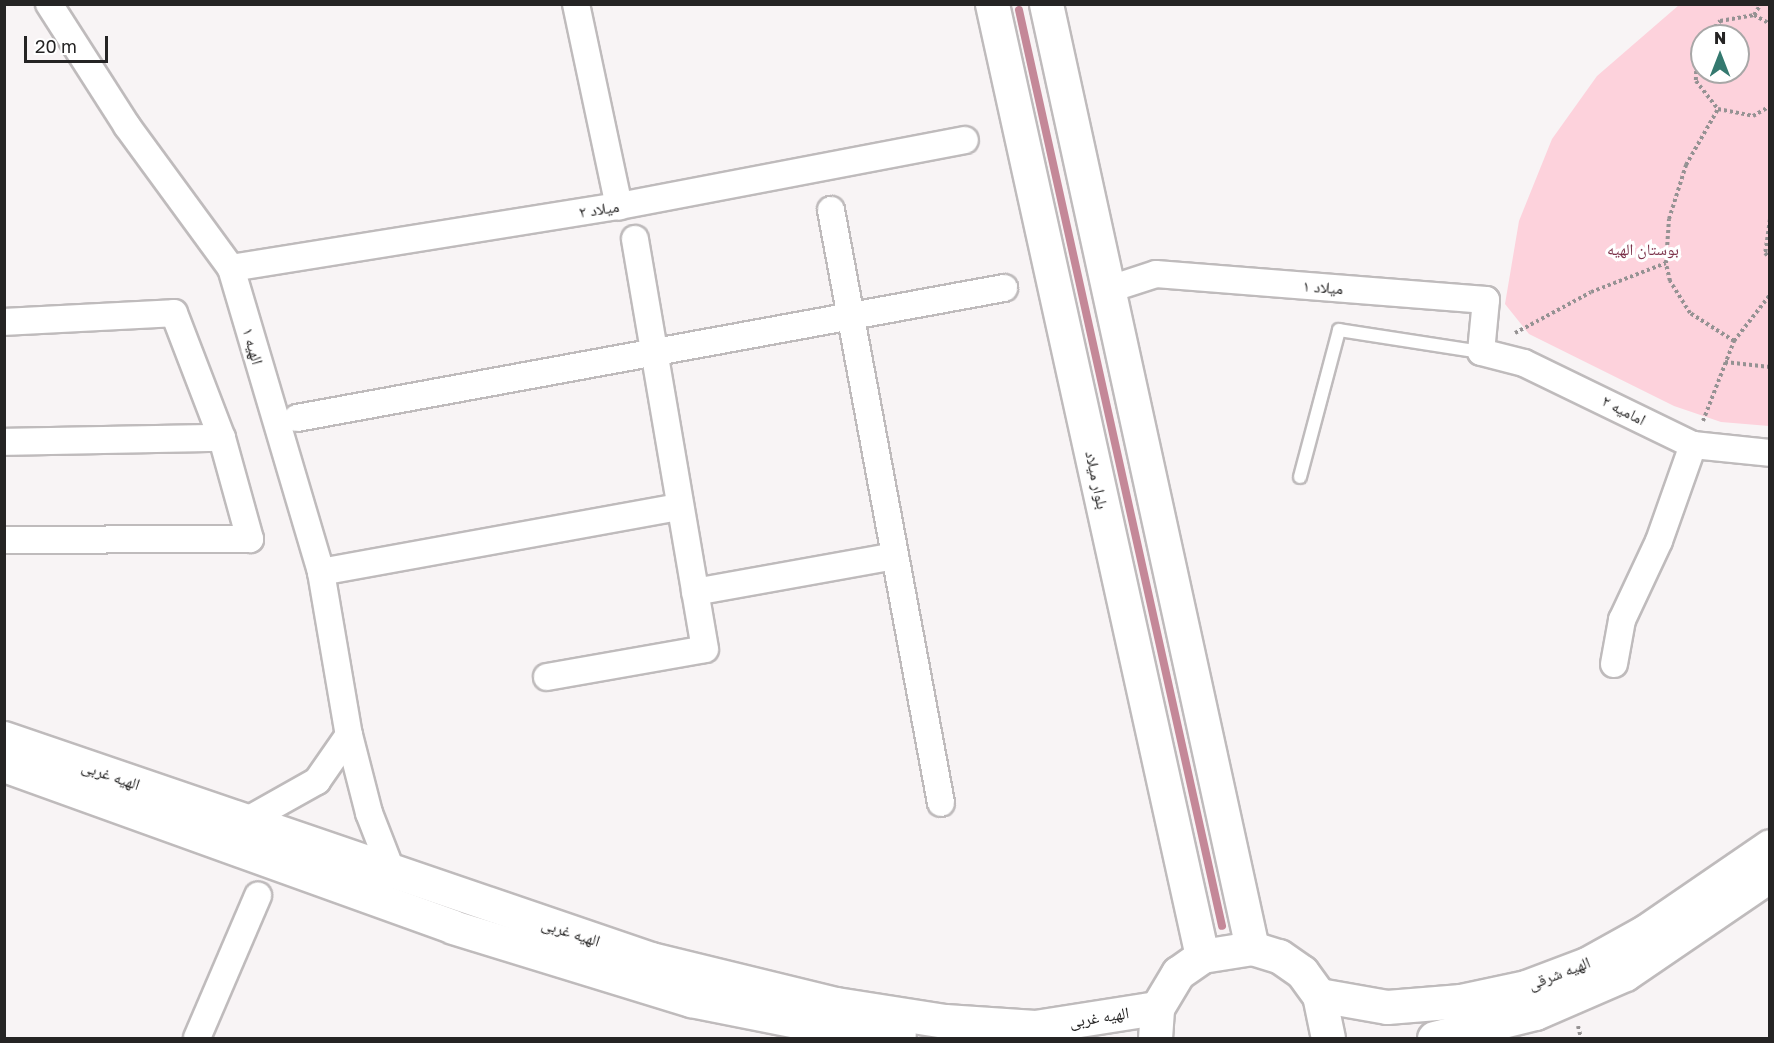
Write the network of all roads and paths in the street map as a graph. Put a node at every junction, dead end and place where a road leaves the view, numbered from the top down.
1 (49, 4) edge
2 (576, 4) edge
3 (992, 4) edge
4 (1046, 4) edge
5 (1761, 4) edge
6 (1754, 15) junction
7 (1717, 24) edge
8 (1770, 24) edge
9 (1698, 84) edge
10 (1770, 106) edge
11 (1718, 109) junction
12 (965, 140) dead end
13 (619, 206) junction
14 (831, 210) dead end
15 (1770, 219) edge
16 (635, 238) dead end
17 (1770, 258) edge
18 (1666, 263) junction
19 (231, 268) junction
20 (1004, 288) dead end
21 (1110, 289) junction
22 (1770, 295) edge
23 (850, 316) junction
24 (4, 322) edge
25 (1734, 340) junction
26 (653, 352) junction
27 (1481, 352) junction
28 (1725, 362) junction
29 (1770, 367) edge
30 (297, 418) dead end
31 (222, 438) junction
32 (4, 442) edge
33 (1693, 445) junction
34 (1770, 453) edge
35 (1300, 477) dead end
36 (678, 507) junction
37 (4, 540) edge
38 (895, 556) junction
39 (321, 573) junction
40 (695, 592) junction
41 (1614, 664) dead end
42 (547, 677) dead end
43 (349, 735) junction
44 (4, 738) edge
45 (4, 765) edge
46 (941, 804) dead end
47 (244, 822) junction
48 (1770, 846) edge
49 (392, 872) junction
50 (1770, 875) edge
51 (258, 896) dead end
52 (1252, 948) junction
53 (1202, 956) junction
54 (1625, 974) junction
55 (1319, 995) junction
56 (1156, 1023) edge
57 (197, 1038) edge
58 (931, 1038) edge
59 (1328, 1038) edge
60 (1434, 1038) edge
61 (1526, 1038) edge

1 - 19 street, الهیه ۱
2 - 13 street
3 - 53 street, بلوار میلاد
4 - 21 street
5 - 6 path
6 - 7 path
6 - 8 path
9 - 11 path
10 - 11 path
11 - 18 path
12 - 13 street, میلاد ۲
13 - 19 street, میلاد ۲
14 - 23 street
15 - 17 path
16 - 26 street
18 - 25 path
18 - 27 path
19 - 39 street, الهیه ۱
20 - 23 street
21 - 27 street, میلاد ۱
21 - 52 street
22 - 25 path
23 - 26 street
23 - 38 street
24 - 31 street
25 - 28 path
26 - 30 street
26 - 36 street
27 - 33 street, امامیه ۲
27 - 35 lane
28 - 29 path
28 - 33 path
31 - 32 street
31 - 37 street
33 - 34 street, امامیه ۲
33 - 41 street
36 - 39 street
36 - 40 street
38 - 40 street
38 - 46 street
39 - 43 street, الهیه ۱
40 - 42 street
43 - 47 street
43 - 49 street, الهیه ۱
44 - 47 street, الهیه غربی
45 - 58 street, الهیه غربی
47 - 49 street, الهیه غربی
48 - 55 street, الهیه شرقی
49 - 56 street, الهیه غربی
50 - 54 street, الهیه شرقی
51 - 57 street
52 - 53 street
52 - 55 street
53 - 56 street
54 - 60 street, الهیه شرقی
54 - 61 street
55 - 59 street

